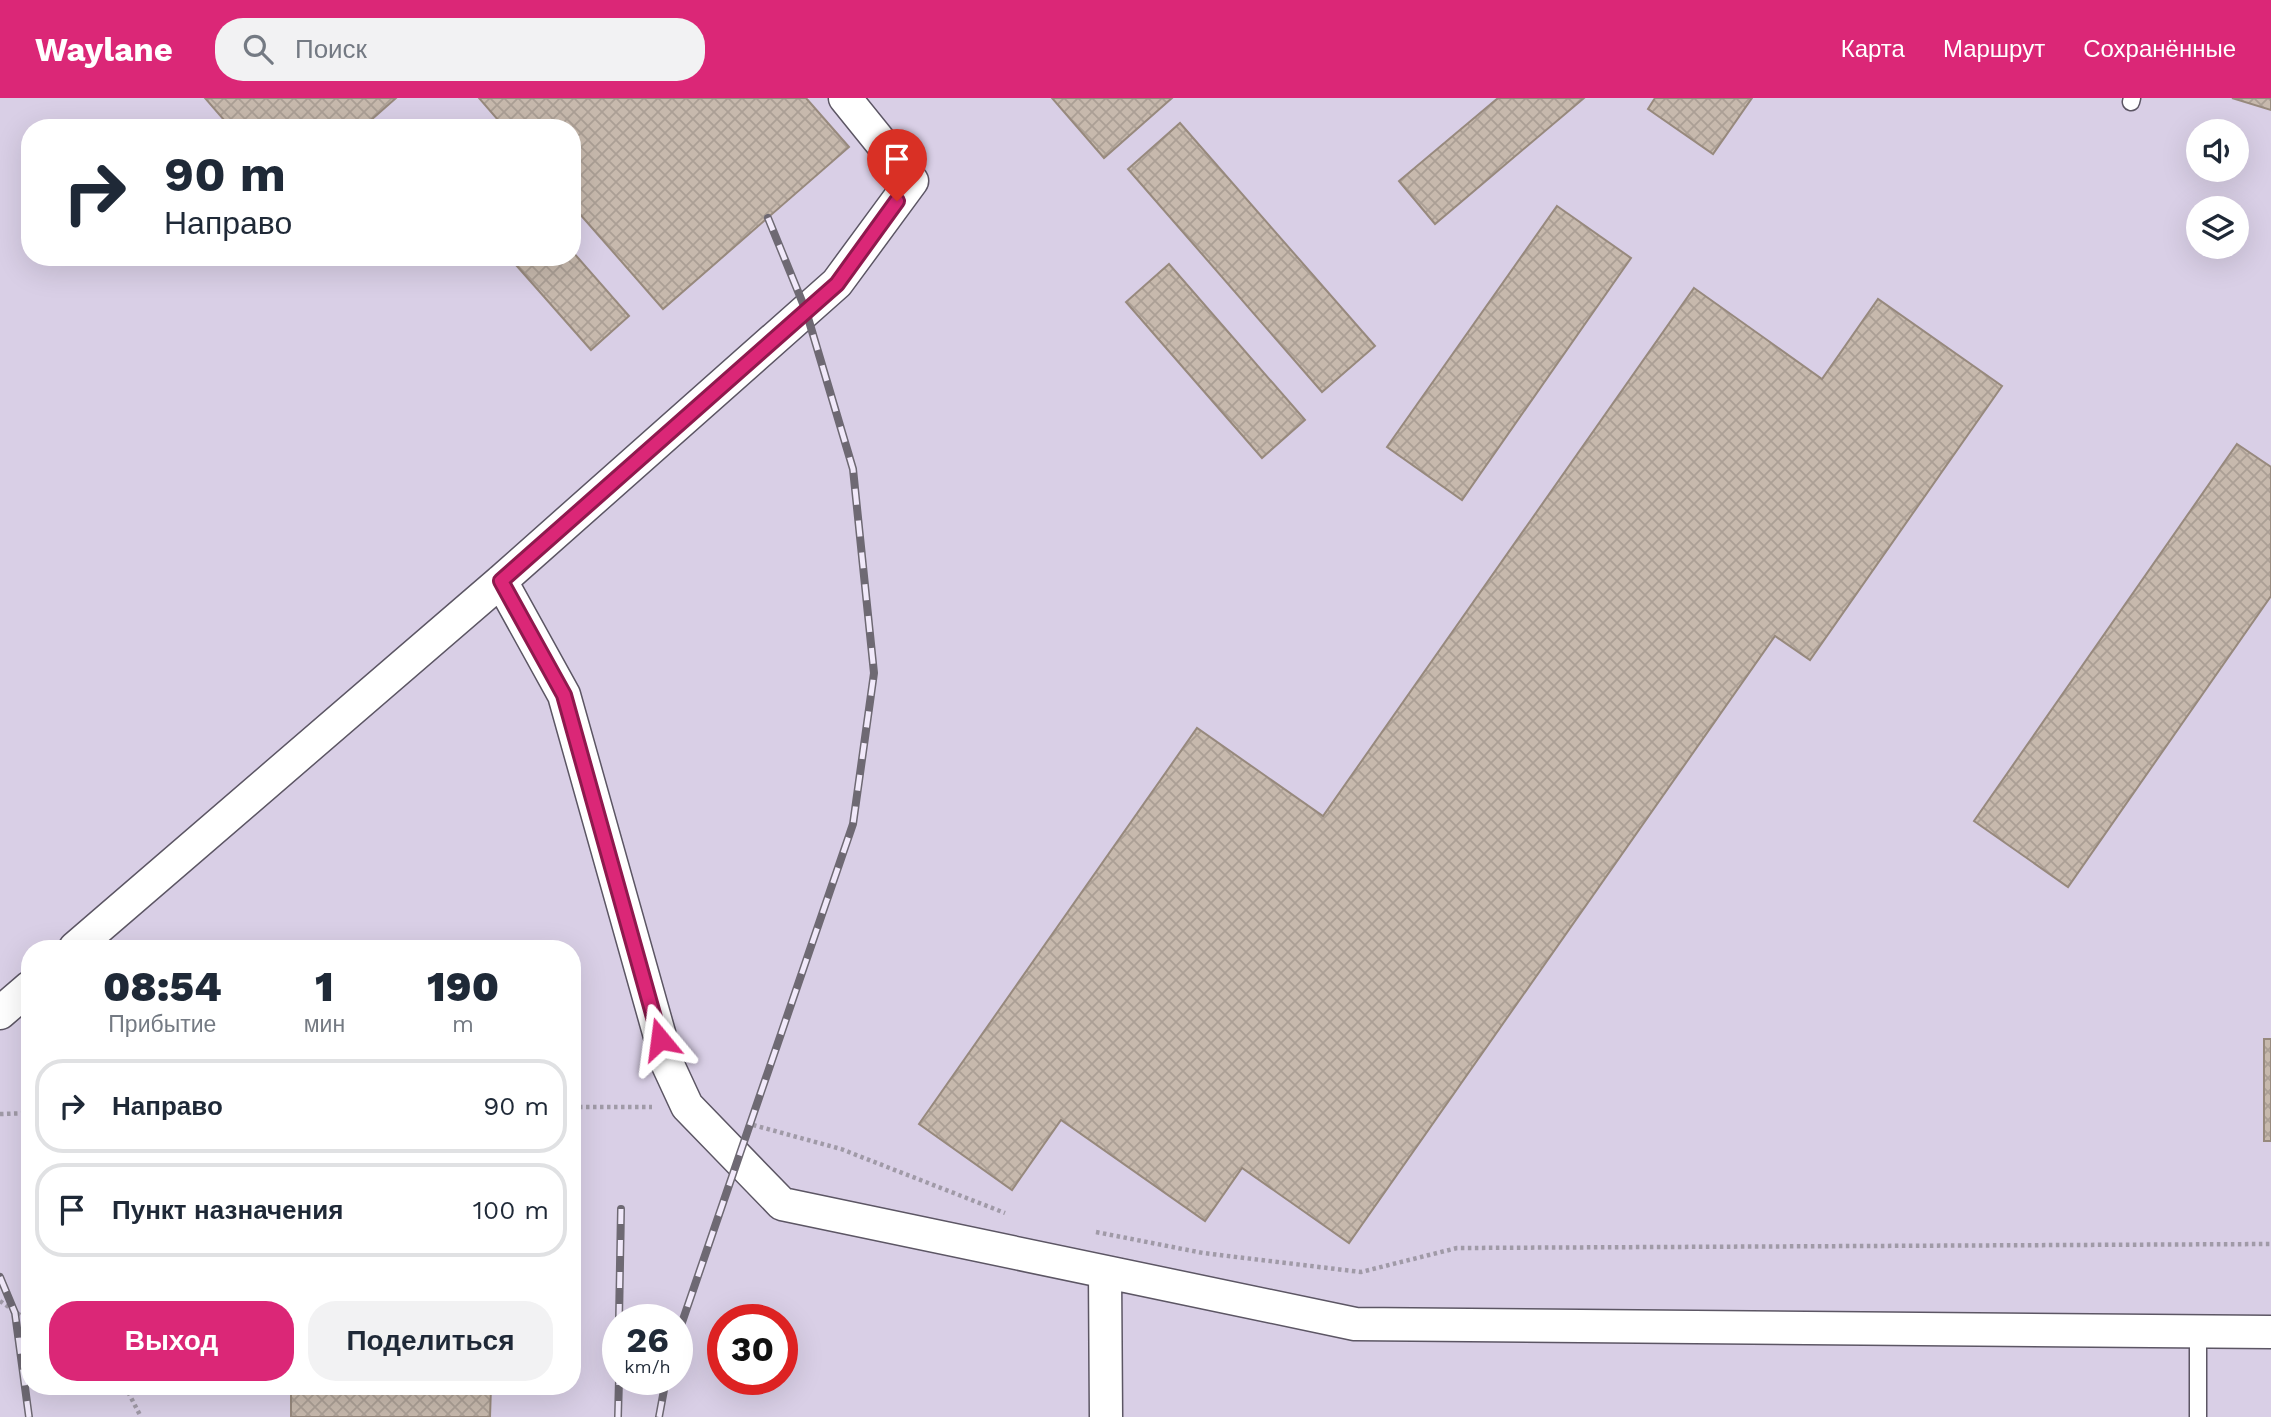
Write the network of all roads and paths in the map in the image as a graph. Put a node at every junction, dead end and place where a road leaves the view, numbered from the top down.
1 (845, 98) edge
2 (501, 581) junction
3 (84, 940) edge
4 (21, 996) edge
5 (0, 1013) edge
6 (687, 1106) junction
7 (581, 1107) edge
8 (21, 1113) edge
9 (0, 1114) edge
10 (750, 1124) dead end
11 (1007, 1214) dead end
12 (1085, 1230) dead end
13 (2271, 1244) edge
14 (1105, 1272) junction
15 (0, 1301) edge
16 (21, 1316) edge
17 (2199, 1331) junction
18 (2271, 1332) edge
19 (130, 1395) edge
20 (141, 1417) edge
21 (1106, 1417) edge
22 (2198, 1417) edge

1 - 2 street
2 - 3 street
2 - 6 street
4 - 5 street
6 - 7 path
6 - 14 street
8 - 9 path
10 - 11 path
12 - 13 path
14 - 17 street
14 - 21 street
15 - 16 path
17 - 18 street
17 - 22 lane
19 - 20 path

